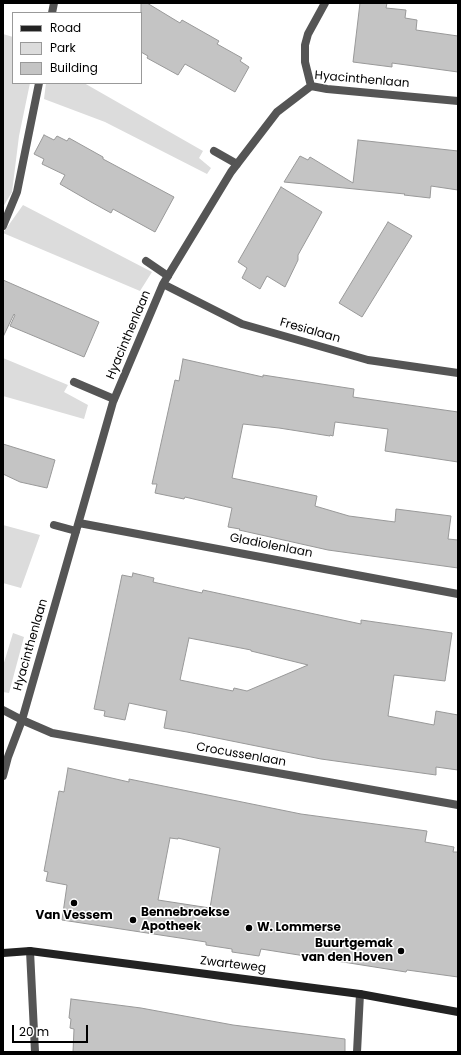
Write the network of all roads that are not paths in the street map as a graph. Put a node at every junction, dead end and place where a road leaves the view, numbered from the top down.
1 (325, 3) edge
2 (39, 84) edge
3 (311, 86) junction
4 (458, 101) edge
5 (214, 151) dead end
6 (237, 164) junction
7 (3, 226) edge
8 (146, 261) dead end
9 (168, 276) junction
10 (163, 284) junction
11 (458, 373) edge
12 (74, 382) dead end
13 (114, 399) junction
14 (54, 525) dead end
15 (77, 527) junction
16 (458, 594) edge
17 (3, 710) edge
18 (22, 720) junction
19 (6, 757) edge
20 (3, 776) edge
21 (458, 805) edge
22 (30, 951) junction
23 (3, 952) edge
24 (360, 994) junction
25 (458, 1012) edge
26 (35, 1052) edge
27 (357, 1052) edge

1 - 3 street
2 - 7 street
3 - 4 street, Hyacinthenlaan
3 - 6 street, Hyacinthenlaan
5 - 6 street
6 - 9 street, Hyacinthenlaan
8 - 9 street
9 - 10 street, Hyacinthenlaan
10 - 11 street, Fresialaan
10 - 13 street, Hyacinthenlaan
12 - 13 street
13 - 15 street, Hyacinthenlaan
14 - 15 street, Gladiolenlaan
15 - 16 street, Gladiolenlaan
15 - 18 street, Hyacinthenlaan
17 - 18 street, Crocussenlaan
18 - 19 street, Hyacinthenlaan
18 - 21 street, Crocussenlaan
19 - 20 street, Hyacinthenlaan
22 - 23 main road, Zwarteweg
22 - 24 main road, Zwarteweg
22 - 26 street
24 - 25 main road, Zwarteweg
24 - 27 street

